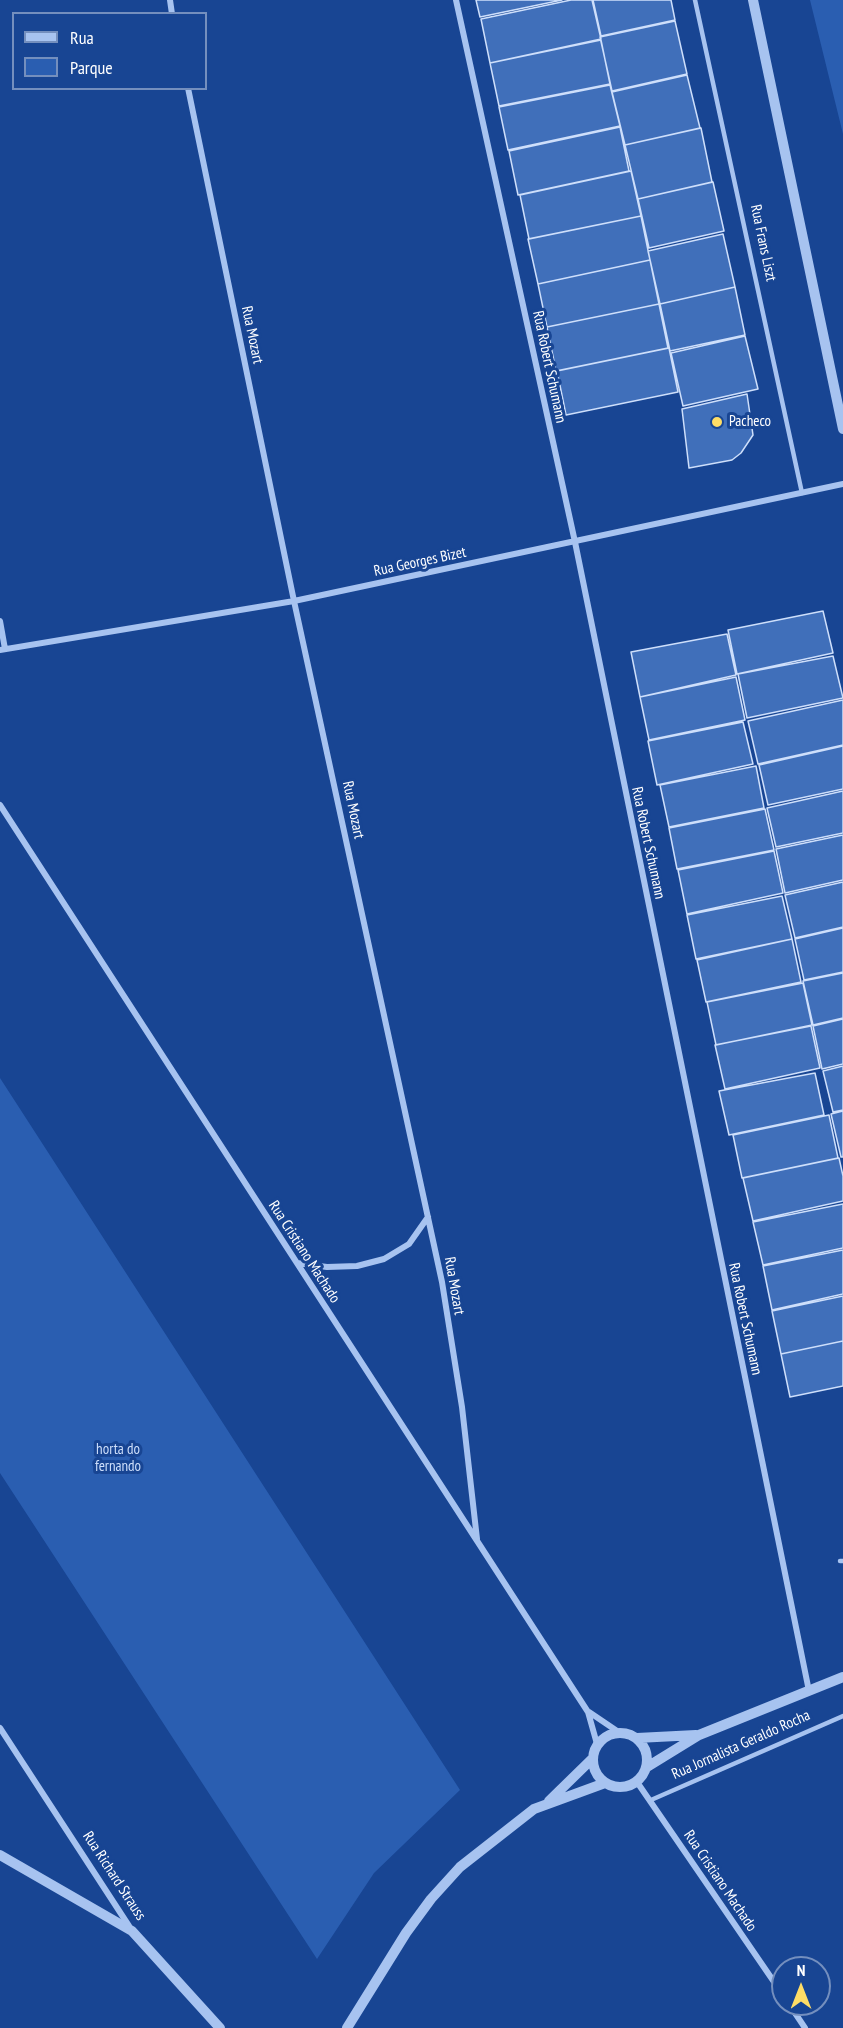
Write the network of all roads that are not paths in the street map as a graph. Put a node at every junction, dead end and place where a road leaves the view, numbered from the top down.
1 (456, 0) edge
2 (695, 0) edge
3 (753, 0) edge
4 (188, 90) edge
5 (843, 429) edge
6 (843, 484) edge
7 (802, 493) junction
8 (575, 542) junction
9 (294, 601) junction
10 (0, 621) edge
11 (3, 649) edge
12 (0, 805) edge
13 (428, 1217) junction
14 (297, 1263) junction
15 (477, 1539) junction
16 (843, 1677) edge
17 (809, 1692) junction
18 (588, 1712) junction
19 (843, 1716) edge
20 (0, 1728) edge
21 (620, 1733) junction
22 (699, 1735) junction
23 (637, 1738) junction
24 (597, 1744) junction
25 (593, 1758) junction
26 (647, 1767) junction
27 (637, 1782) junction
28 (605, 1783) junction
29 (651, 1800) junction
30 (546, 1803) junction
31 (0, 1855) edge
32 (132, 1931) junction
33 (771, 1977) edge
34 (220, 2028) edge
35 (347, 2028) edge

1 - 8 street, Rua Robert Schumann
2 - 7 lane, Rua Frans Liszt
3 - 5 street
4 - 9 street, Rua Mozart
6 - 7 street, Rua Georges Bizet
7 - 8 street, Rua Georges Bizet
8 - 9 street, Rua Georges Bizet
8 - 17 street, Rua Robert Schumann
9 - 11 street, Rua Georges Bizet
9 - 13 street, Rua Mozart
10 - 11 street
12 - 14 street, Rua Cristiano Machado
13 - 14 street
13 - 15 street, Rua Mozart
14 - 15 street, Rua Cristiano Machado
15 - 18 street, Rua Cristiano Machado
16 - 17 street, Rua Jornalista Geraldo Rocha
17 - 22 street, Rua Jornalista Geraldo Rocha
18 - 21 street, Rua Cristiano Machado
18 - 24 street, Rua Cristiano Machado
19 - 29 lane, Rua Jornalista Geraldo Rocha
20 - 32 street, Rua Richard Strauss
21 - 23 street
21 - 24 street
22 - 23 street, Rua Jornalista Geraldo Rocha
22 - 26 street, Rua Jornalista Geraldo Rocha
23 - 26 street
24 - 25 street
25 - 28 street
25 - 30 street
26 - 27 street
27 - 28 street
27 - 29 street, Rua Cristiano Machado
28 - 30 street
29 - 33 street, Rua Cristiano Machado
30 - 35 street
31 - 32 street
32 - 34 street, Rua Richard Strauss

